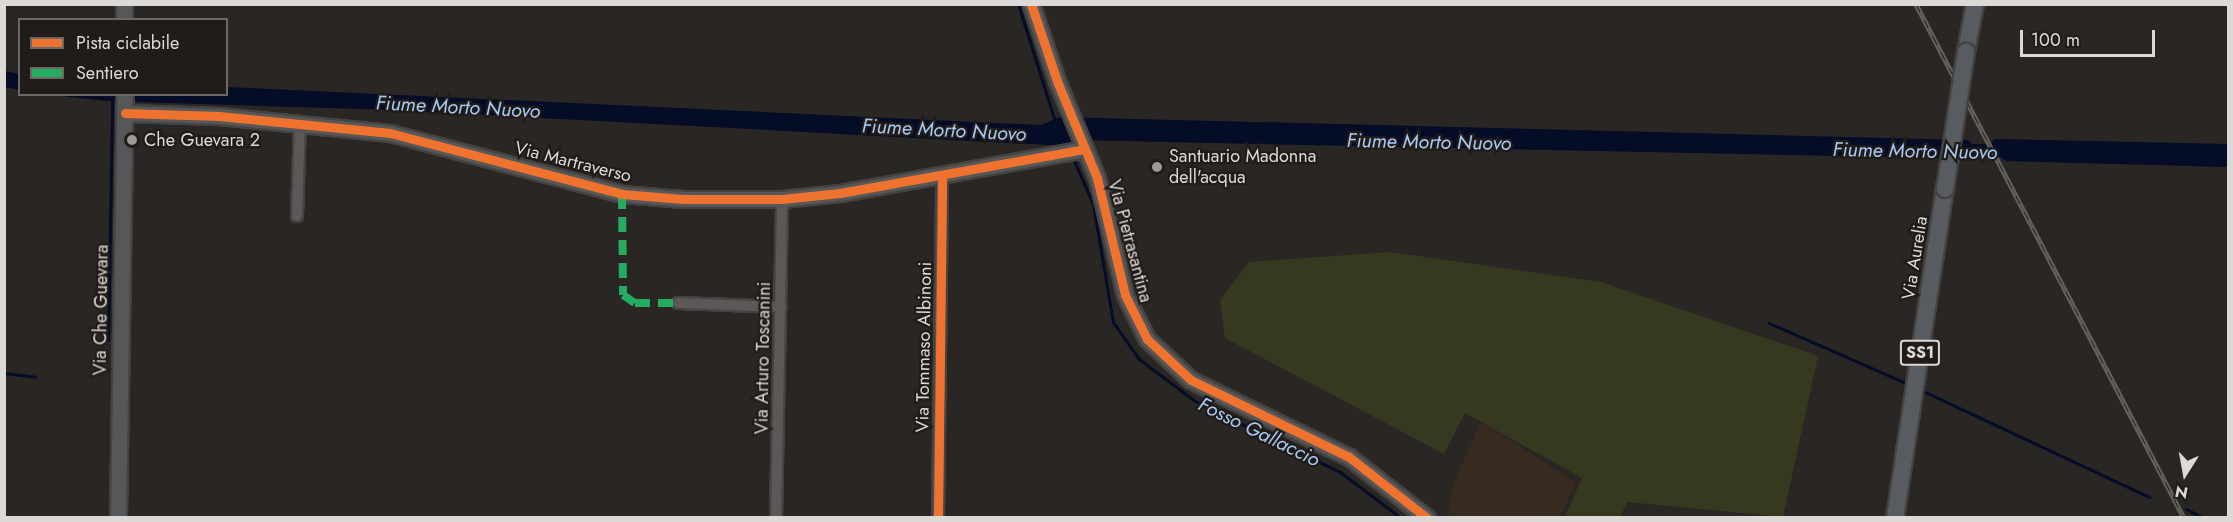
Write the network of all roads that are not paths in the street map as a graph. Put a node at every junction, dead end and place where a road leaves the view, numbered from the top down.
1 (1031, 4) edge
2 (1975, 4) edge
3 (125, 104) edge
4 (300, 123) junction
5 (1077, 150) junction
6 (942, 177) junction
7 (782, 199) junction
8 (297, 216) dead end
9 (678, 303) dead end
10 (781, 306) junction
11 (1427, 517) edge
12 (118, 518) edge
13 (776, 518) edge
14 (938, 518) edge
15 (1895, 518) edge

1 - 5 street, Via Pietrasantina
2 - 15 main road, Via Aurelia / SS1, bridge
3 - 4 street, Via Martraverso
3 - 12 street, Via Che Guevara
4 - 7 street, Via Martraverso
4 - 8 street
5 - 6 street, Via Martraverso
5 - 11 street, Via Pietrasantina
6 - 7 street, Via Martraverso
6 - 14 street, Via Tommaso Albinoni
7 - 10 street, Via Arturo Toscanini
9 - 10 street
10 - 13 street, Via Arturo Toscanini

